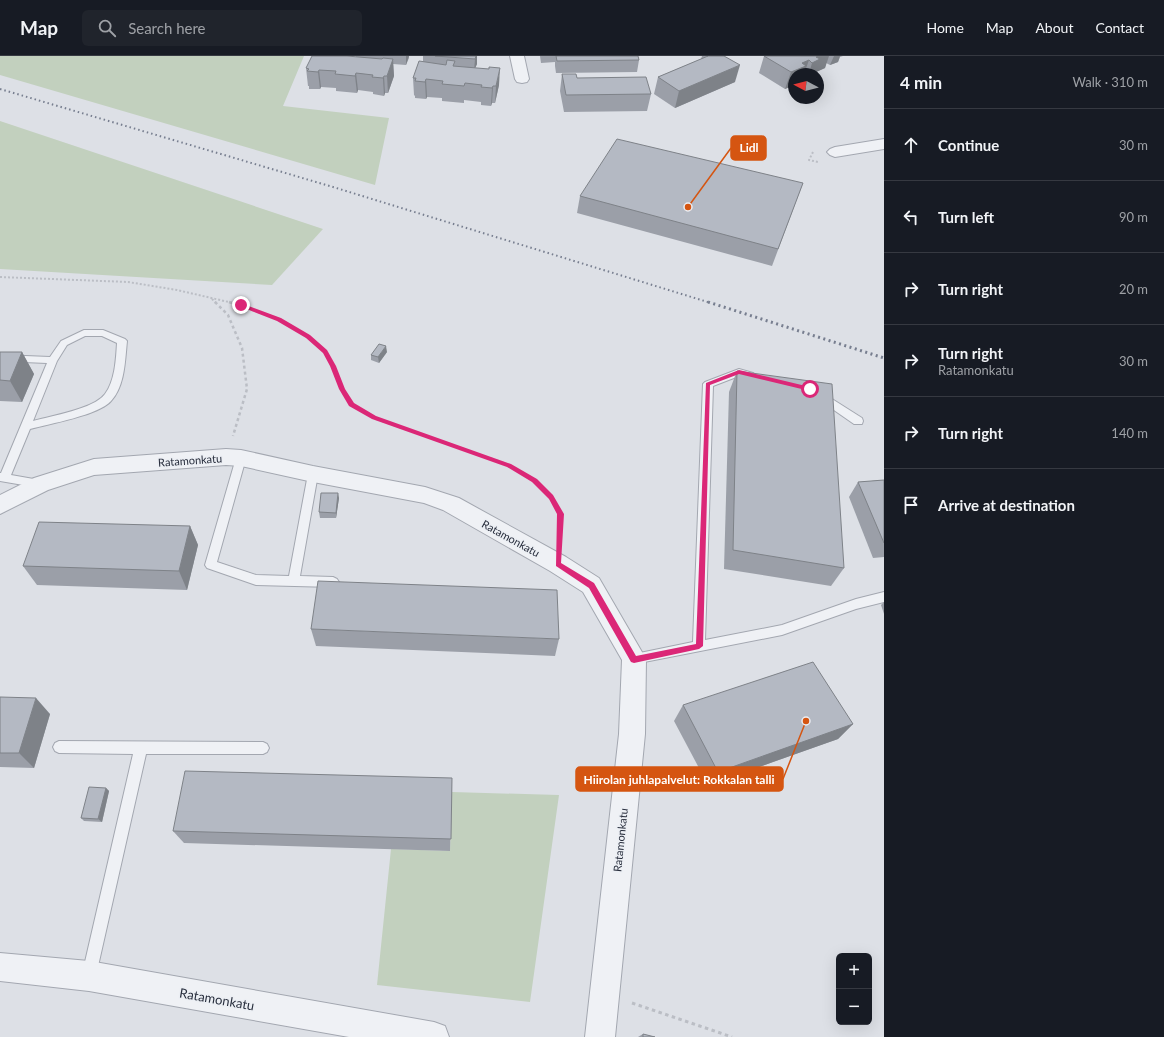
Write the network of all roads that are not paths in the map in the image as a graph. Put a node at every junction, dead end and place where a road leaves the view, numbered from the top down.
1 (517, 56) edge
2 (522, 79) dead end
3 (884, 144) edge
4 (835, 152) dead end
5 (0, 358) edge
6 (53, 360) junction
7 (760, 377) edge
8 (810, 389) edge
9 (858, 421) dead end
10 (26, 426) junction
11 (234, 458) junction
12 (313, 474) junction
13 (3, 477) edge
14 (41, 484) junction
15 (0, 505) edge
16 (294, 581) junction
17 (341, 583) edge
18 (884, 597) edge
19 (699, 646) junction
20 (634, 660) junction
21 (59, 747) dead end
22 (141, 748) junction
23 (263, 748) dead end
24 (0, 967) edge
25 (89, 976) junction
26 (434, 1037) edge
27 (600, 1037) edge

1 - 2 street
3 - 4 street
5 - 6 lane
6 - 10 lane
6 - 10 lane
7 - 19 lane
8 - 9 lane
10 - 13 lane
11 - 12 street, Ratamonkatu
11 - 14 street, Ratamonkatu
11 - 16 lane
12 - 16 lane
12 - 20 street, Ratamonkatu
13 - 14 lane
14 - 15 street, Ratamonkatu
16 - 17 lane
18 - 19 lane
19 - 20 lane
20 - 27 street, Ratamonkatu
21 - 22 lane
22 - 23 lane
22 - 25 lane
24 - 25 street, Ratamonkatu
25 - 26 street, Ratamonkatu

